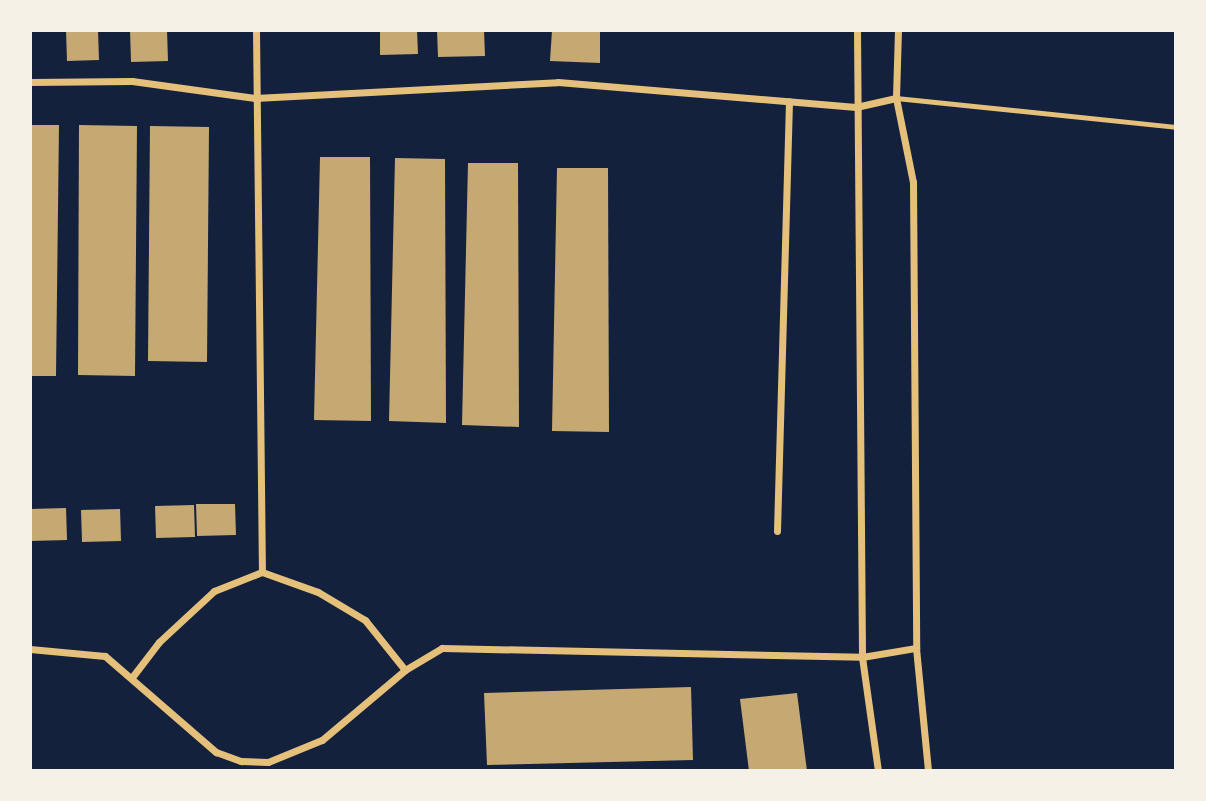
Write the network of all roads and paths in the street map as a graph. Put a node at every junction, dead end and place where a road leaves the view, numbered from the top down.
1 (256, 30) edge
2 (857, 30) edge
3 (898, 30) edge
4 (30, 82) edge
5 (255, 98) junction
6 (896, 98) junction
7 (789, 102) junction
8 (856, 107) junction
9 (1176, 127) edge
10 (777, 531) dead end
11 (262, 572) junction
12 (916, 648) junction
13 (30, 649) edge
14 (862, 657) junction
15 (405, 670) junction
16 (133, 676) junction
17 (877, 771) edge
18 (928, 771) edge

1 - 5 street
2 - 8 street
3 - 6 street
4 - 5 street
5 - 7 street
5 - 11 street
6 - 8 street
6 - 9 lane
6 - 12 street
7 - 8 street
7 - 10 street
8 - 14 street
11 - 15 street
11 - 16 street
12 - 14 street
12 - 18 street
13 - 16 street
14 - 15 street
14 - 17 street
15 - 16 street

